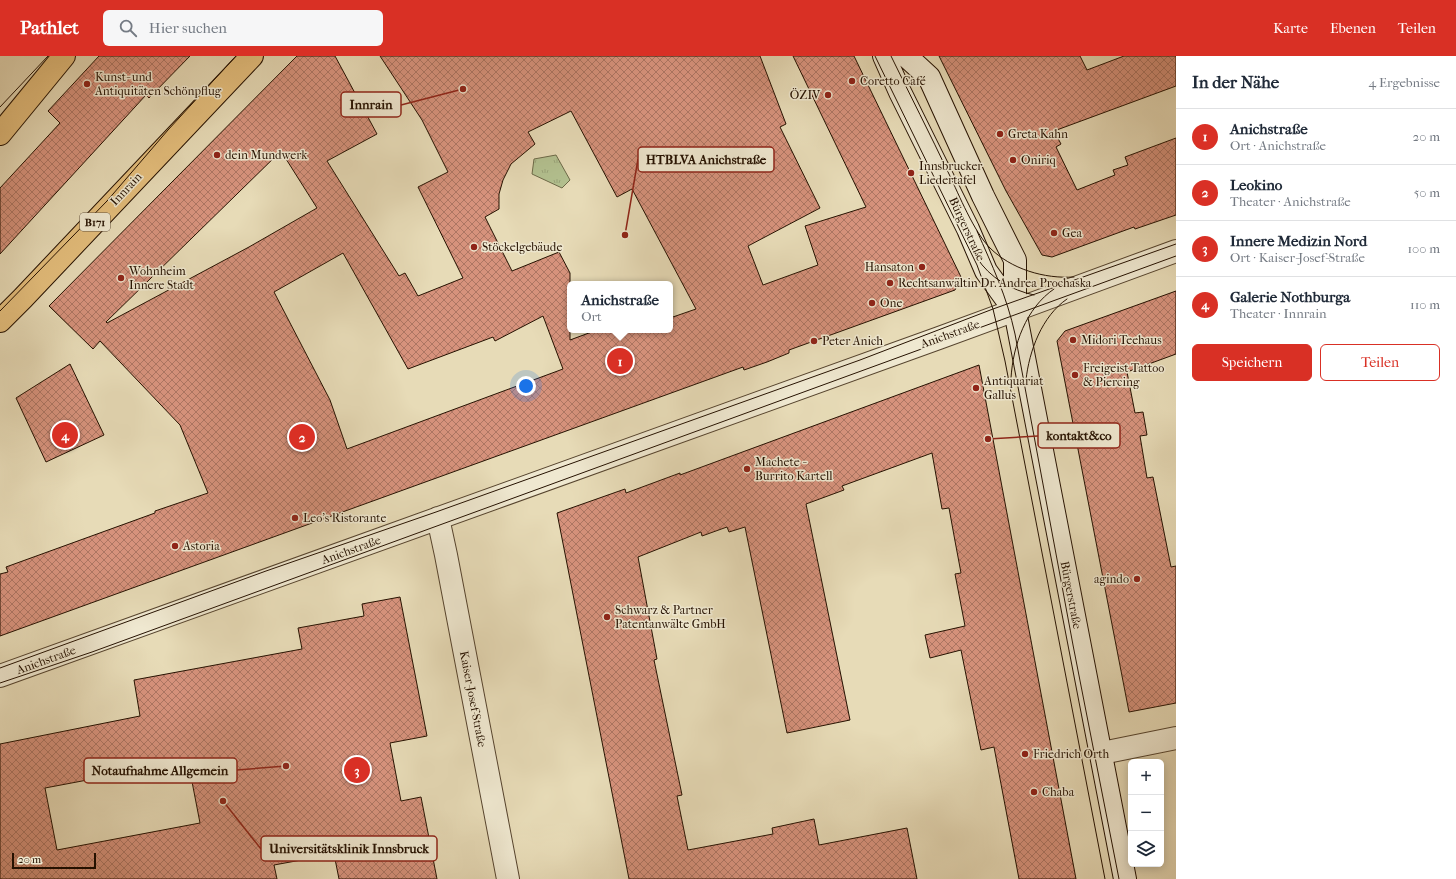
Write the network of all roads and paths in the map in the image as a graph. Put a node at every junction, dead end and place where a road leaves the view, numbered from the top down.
1 (64, 56) edge
2 (252, 56) edge
3 (884, 56) edge
4 (906, 56) edge
5 (2, 127) edge
6 (1176, 251) edge
7 (1015, 311) junction
8 (0, 321) edge
9 (438, 518) junction
10 (0, 676) edge
11 (1176, 738) edge
12 (1102, 753) junction
13 (508, 879) edge
14 (1125, 879) edge

1 - 5 main road
2 - 8 main road, Innrain / B171
3 - 7 street, Bürgerstraße
4 - 7 street, Bürgerstraße
6 - 7 street, Anichstraße
7 - 9 street, Anichstraße
7 - 12 street, Bürgerstraße
9 - 10 street, Anichstraße
9 - 13 street, Kaiser-Josef-Straße
11 - 12 street
12 - 14 street, Bürgerstraße

